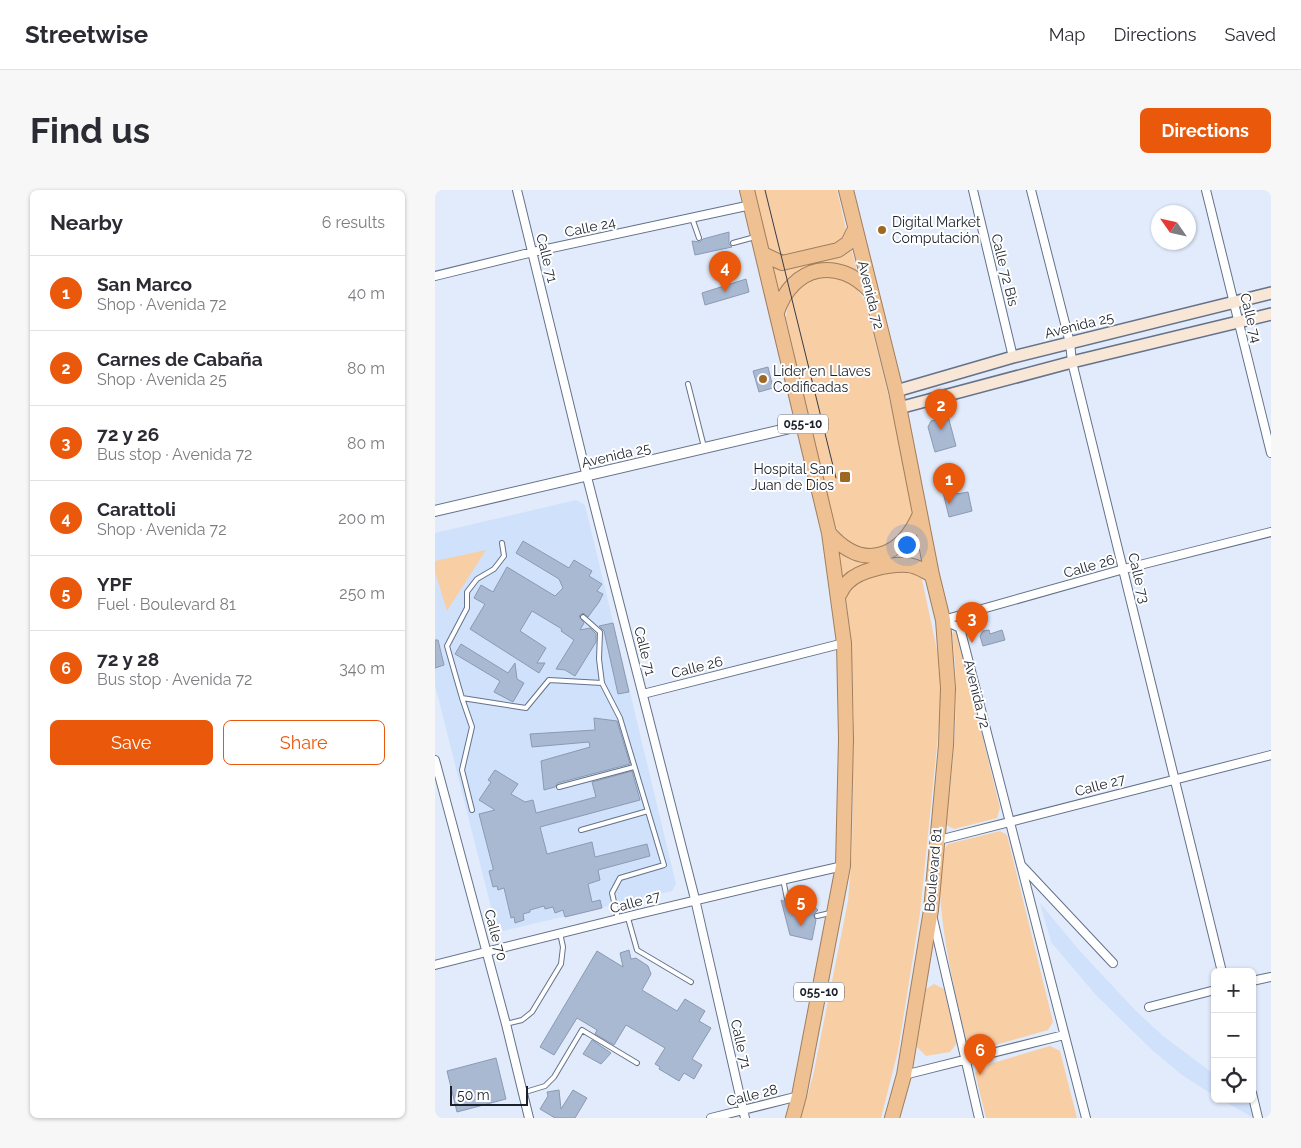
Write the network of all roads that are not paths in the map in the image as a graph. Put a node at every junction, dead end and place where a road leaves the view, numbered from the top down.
1 (517, 190) edge
2 (747, 190) edge
3 (846, 190) edge
4 (973, 190) edge
5 (1031, 190) edge
6 (1206, 190) edge
7 (751, 205) junction
8 (692, 218) junction
9 (855, 229) junction
10 (759, 236) junction
11 (699, 238) dead end
12 (733, 243) dead end
13 (533, 252) junction
14 (763, 254) junction
15 (435, 276) edge
16 (871, 293) junction
17 (1271, 293) edge
18 (1234, 302) junction
19 (777, 312) junction
20 (1271, 314) edge
21 (1239, 322) junction
22 (1071, 343) junction
23 (1013, 357) junction
24 (1072, 362) junction
25 (688, 384) dead end
26 (896, 391) junction
27 (899, 408) junction
28 (803, 424) junction
29 (704, 449) junction
30 (1271, 453) edge
31 (587, 477) junction
32 (435, 512) edge
33 (919, 514) junction
34 (1271, 532) edge
35 (829, 533) junction
36 (502, 543) dead end
37 (1124, 569) junction
38 (931, 575) junction
39 (839, 595) junction
40 (583, 617) dead end
41 (943, 620) junction
42 (844, 643) junction
43 (602, 683) junction
44 (643, 694) junction
45 (463, 698) junction
46 (1271, 755) edge
47 (435, 760) edge
48 (634, 767) junction
49 (1175, 779) junction
50 (559, 787) dead end
51 (472, 810) dead end
52 (648, 811) junction
53 (1009, 822) junction
54 (581, 830) dead end
55 (935, 841) junction
56 (1020, 864) junction
57 (843, 866) junction
58 (783, 879) junction
59 (695, 899) junction
60 (787, 899) dead end
61 (931, 910) junction
62 (835, 912) junction
63 (817, 916) dead end
64 (628, 918) junction
65 (618, 920) junction
66 (560, 933) junction
67 (487, 951) junction
68 (1113, 963) dead end
69 (435, 965) edge
70 (1221, 968) edge
71 (1271, 977) edge
72 (1256, 980) edge
73 (691, 982) dead end
74 (1211, 991) edge
75 (1149, 1007) dead end
76 (506, 1024) junction
77 (1064, 1035) junction
78 (964, 1060) junction
79 (637, 1063) dead end
80 (904, 1075) junction
81 (523, 1093) junction
82 (799, 1096) junction
83 (1254, 1103) edge
84 (744, 1114) edge
85 (529, 1118) edge
86 (711, 1118) edge
87 (793, 1118) edge
88 (892, 1118) edge
89 (979, 1118) edge
90 (1086, 1118) edge
91 (1258, 1118) edge

1 - 13 street, Calle 71
2 - 7 highway, 055-10
3 - 9 highway, Avenida 72
4 - 23 street, Calle 72 Bis
5 - 22 street, Calle 73
6 - 18 street, Calle 74
7 - 8 street, Calle 24
7 - 10 highway, 055-10
8 - 11 lane
8 - 13 street, Calle 24
9 - 14 highway
9 - 16 highway, Avenida 72
10 - 12 lane
10 - 14 highway, 055-10
13 - 15 street, Calle 24
13 - 31 street, Calle 71
14 - 19 highway, 055-10
16 - 19 highway
16 - 26 highway, Avenida 72
17 - 18 main road, Avenida 25
18 - 21 street, Calle 74
18 - 22 main road, Avenida 25
19 - 28 highway, 055-10
20 - 21 main road
21 - 24 main road
21 - 30 street, Calle 74
22 - 23 main road, Avenida 25
22 - 24 street, Calle 73
23 - 26 main road, Avenida 25
24 - 27 main road
24 - 37 street, Calle 73
25 - 29 lane
26 - 27 highway, Avenida 72
27 - 33 highway, Avenida 72
28 - 29 street, Avenida 25
28 - 35 highway, 055-10
29 - 31 street, Avenida 25
31 - 32 street, Avenida 25
31 - 44 street, Calle 71
33 - 35 highway
33 - 38 highway, Avenida 72
34 - 37 street, Calle 26
35 - 39 highway, 055-10
36 - 45 lane
37 - 41 street, Calle 26
37 - 49 street, Calle 73
38 - 39 highway
38 - 41 highway, Avenida 72
39 - 42 highway, 055-10
40 - 43 lane
41 - 53 street, Avenida 72
41 - 55 highway, Boulevard 81
42 - 44 street, Calle 26
42 - 57 highway, 055-10
43 - 45 lane
43 - 48 lane
44 - 59 street, Calle 71
45 - 51 lane
46 - 49 street, Calle 27
47 - 67 street, Calle 70
48 - 50 lane
48 - 52 lane
49 - 53 street, Calle 27
49 - 70 street, Calle 73
52 - 54 lane
52 - 65 lane
53 - 55 street, Calle 27
53 - 56 street, Avenida 72
55 - 61 highway, Boulevard 81
56 - 68 street
56 - 77 street, Avenida 72
57 - 58 street, Calle 27
57 - 62 highway, 055-10
58 - 59 street, Calle 27
58 - 60 lane
59 - 64 street, Calle 27
59 - 84 street, Calle 71
61 - 78 street
61 - 80 highway, Boulevard 81
62 - 63 lane
62 - 82 highway, 055-10
64 - 65 street, Calle 27
64 - 73 lane
65 - 66 street, Calle 27
66 - 67 street, Calle 27
66 - 76 lane
67 - 69 street, Calle 27
67 - 76 street, Calle 70
71 - 72 street
74 - 75 street
76 - 81 street, Calle 70
77 - 78 street
77 - 90 street, Avenida 72
78 - 80 street
78 - 89 street
79 - 81 lane
80 - 88 highway, Boulevard 81
81 - 85 street, Calle 70
82 - 84 street, Calle 28
82 - 87 highway, 055-10
83 - 91 street
84 - 86 street, Calle 28

